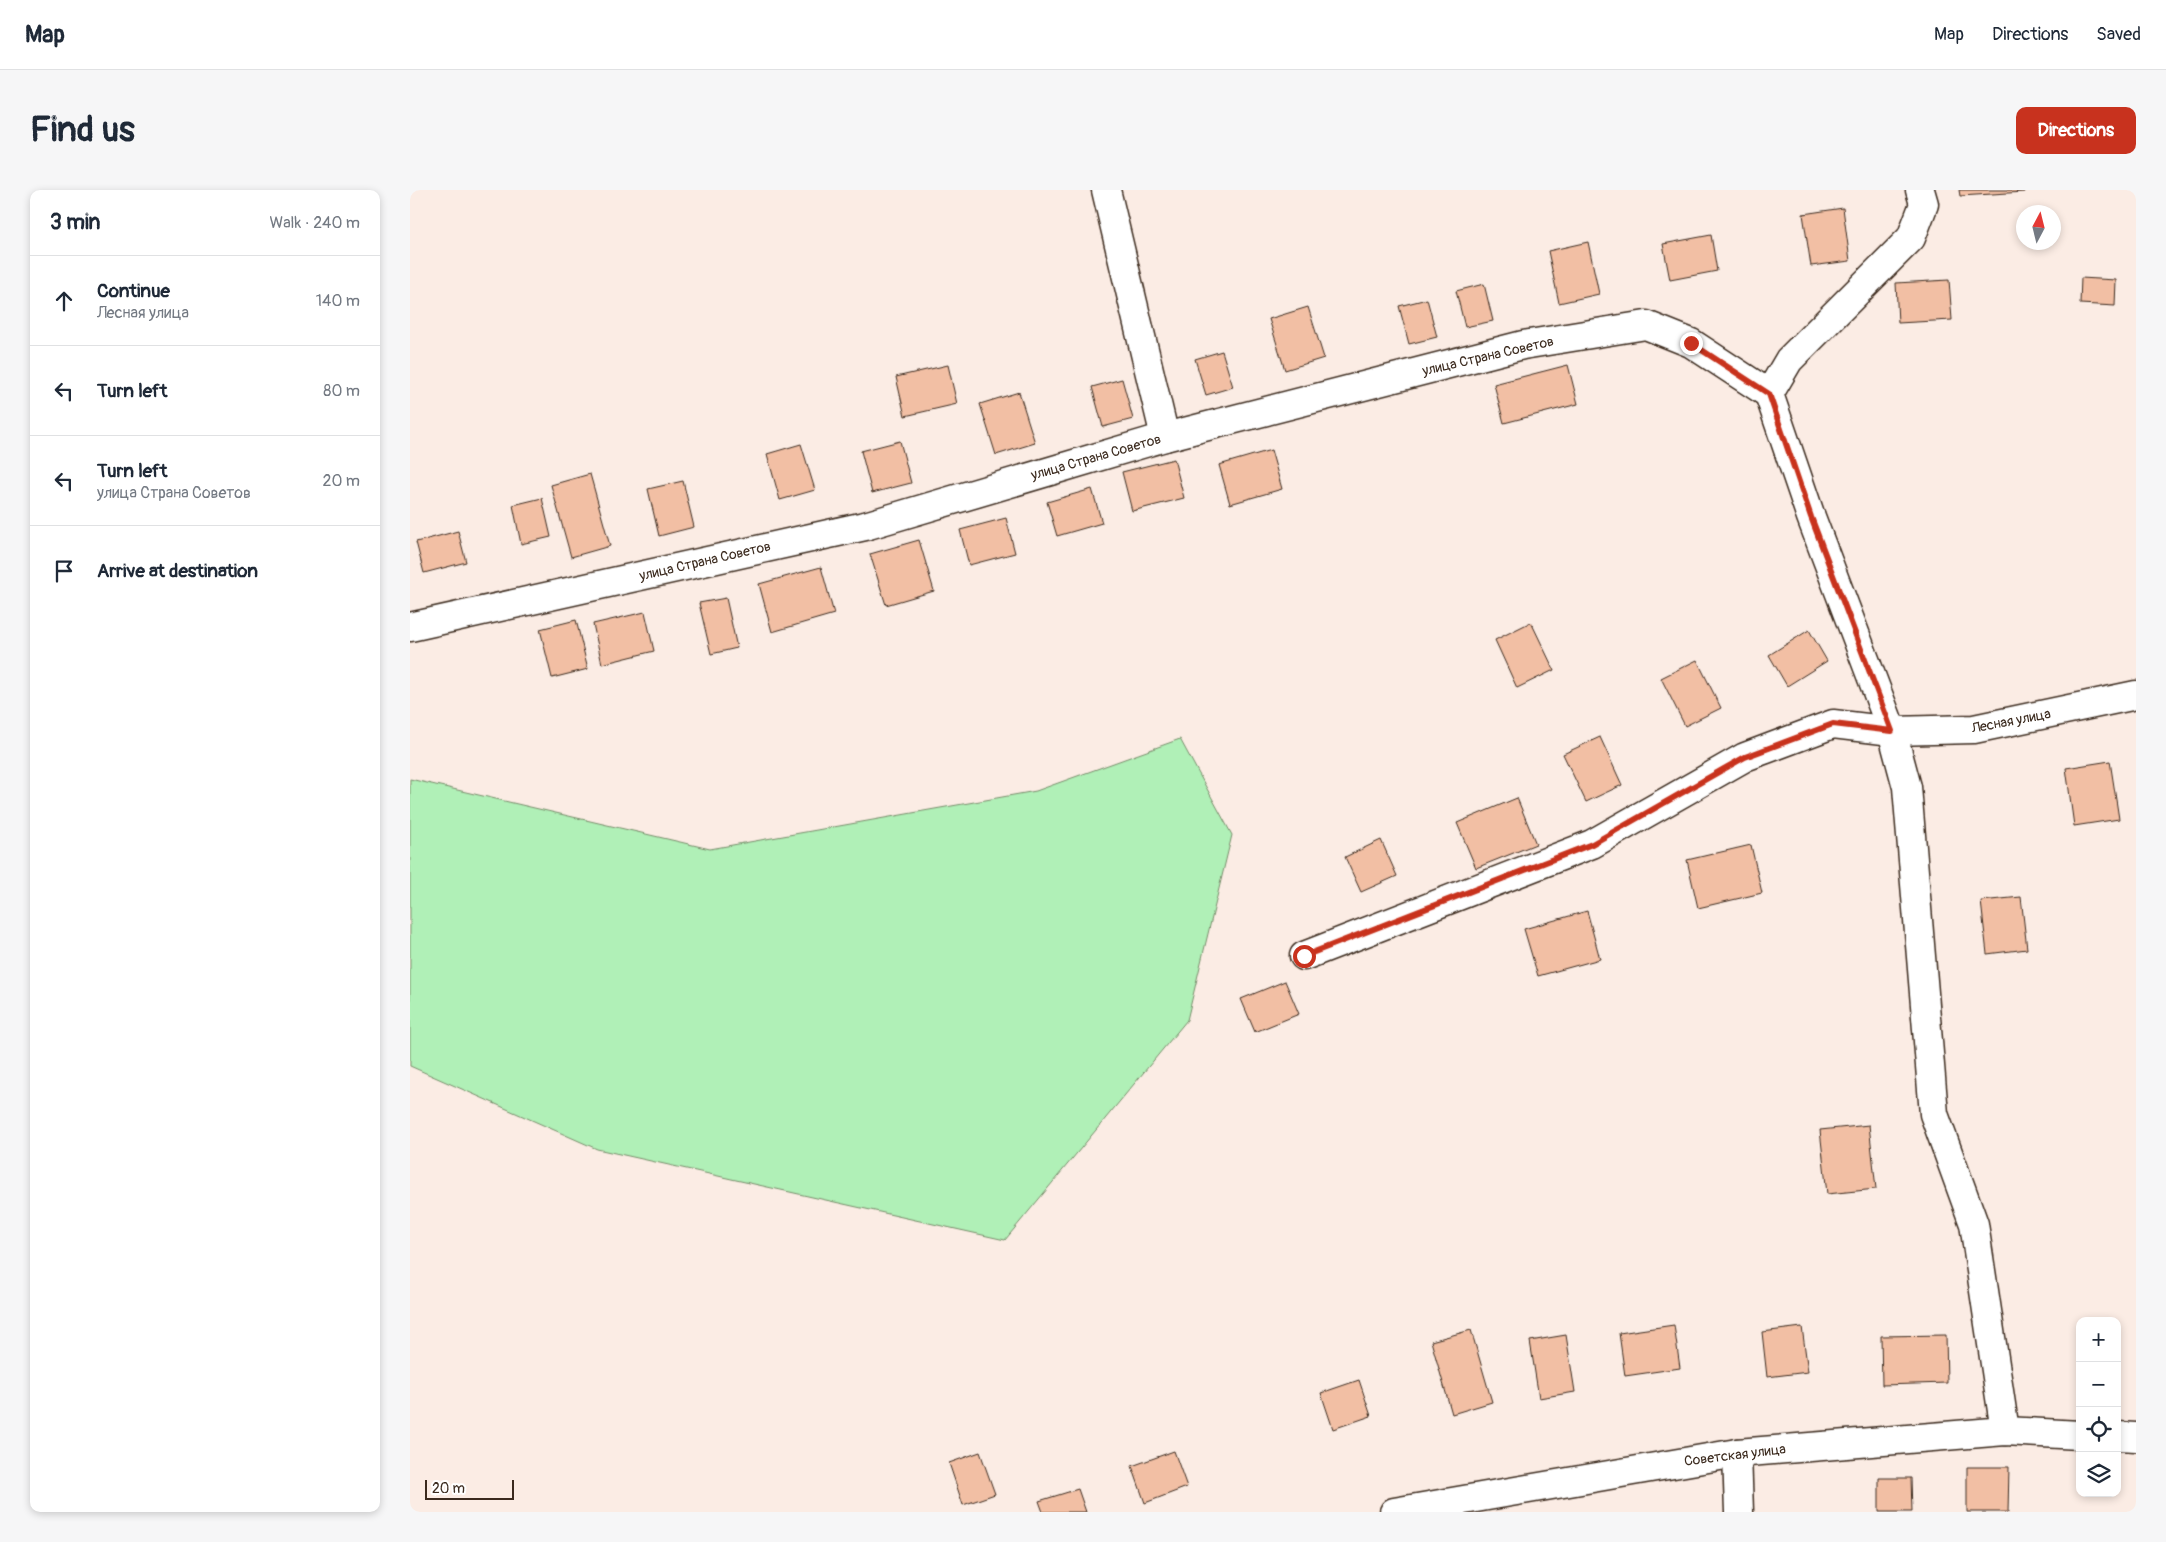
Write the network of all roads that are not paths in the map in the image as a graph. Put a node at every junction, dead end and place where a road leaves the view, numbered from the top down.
1 (1106, 190) edge
2 (1920, 190) edge
3 (1769, 394) junction
4 (1165, 437) junction
5 (410, 627) edge
6 (2136, 695) edge
7 (1892, 731) junction
8 (1304, 956) dead end
9 (2005, 1431) junction
10 (2076, 1435) edge
11 (2121, 1436) edge
12 (2136, 1437) edge
13 (1736, 1453) junction
14 (1394, 1512) edge
15 (1739, 1512) edge

1 - 4 street
2 - 3 street
3 - 4 street, улица Страна Советов
3 - 7 street
4 - 5 street, улица Страна Советов
6 - 7 street, Лесная улица
7 - 8 street, Лесная улица
7 - 9 street
9 - 10 street, Советская улица
9 - 13 street, Советская улица
11 - 12 street
13 - 14 street, Советская улица
13 - 15 street

